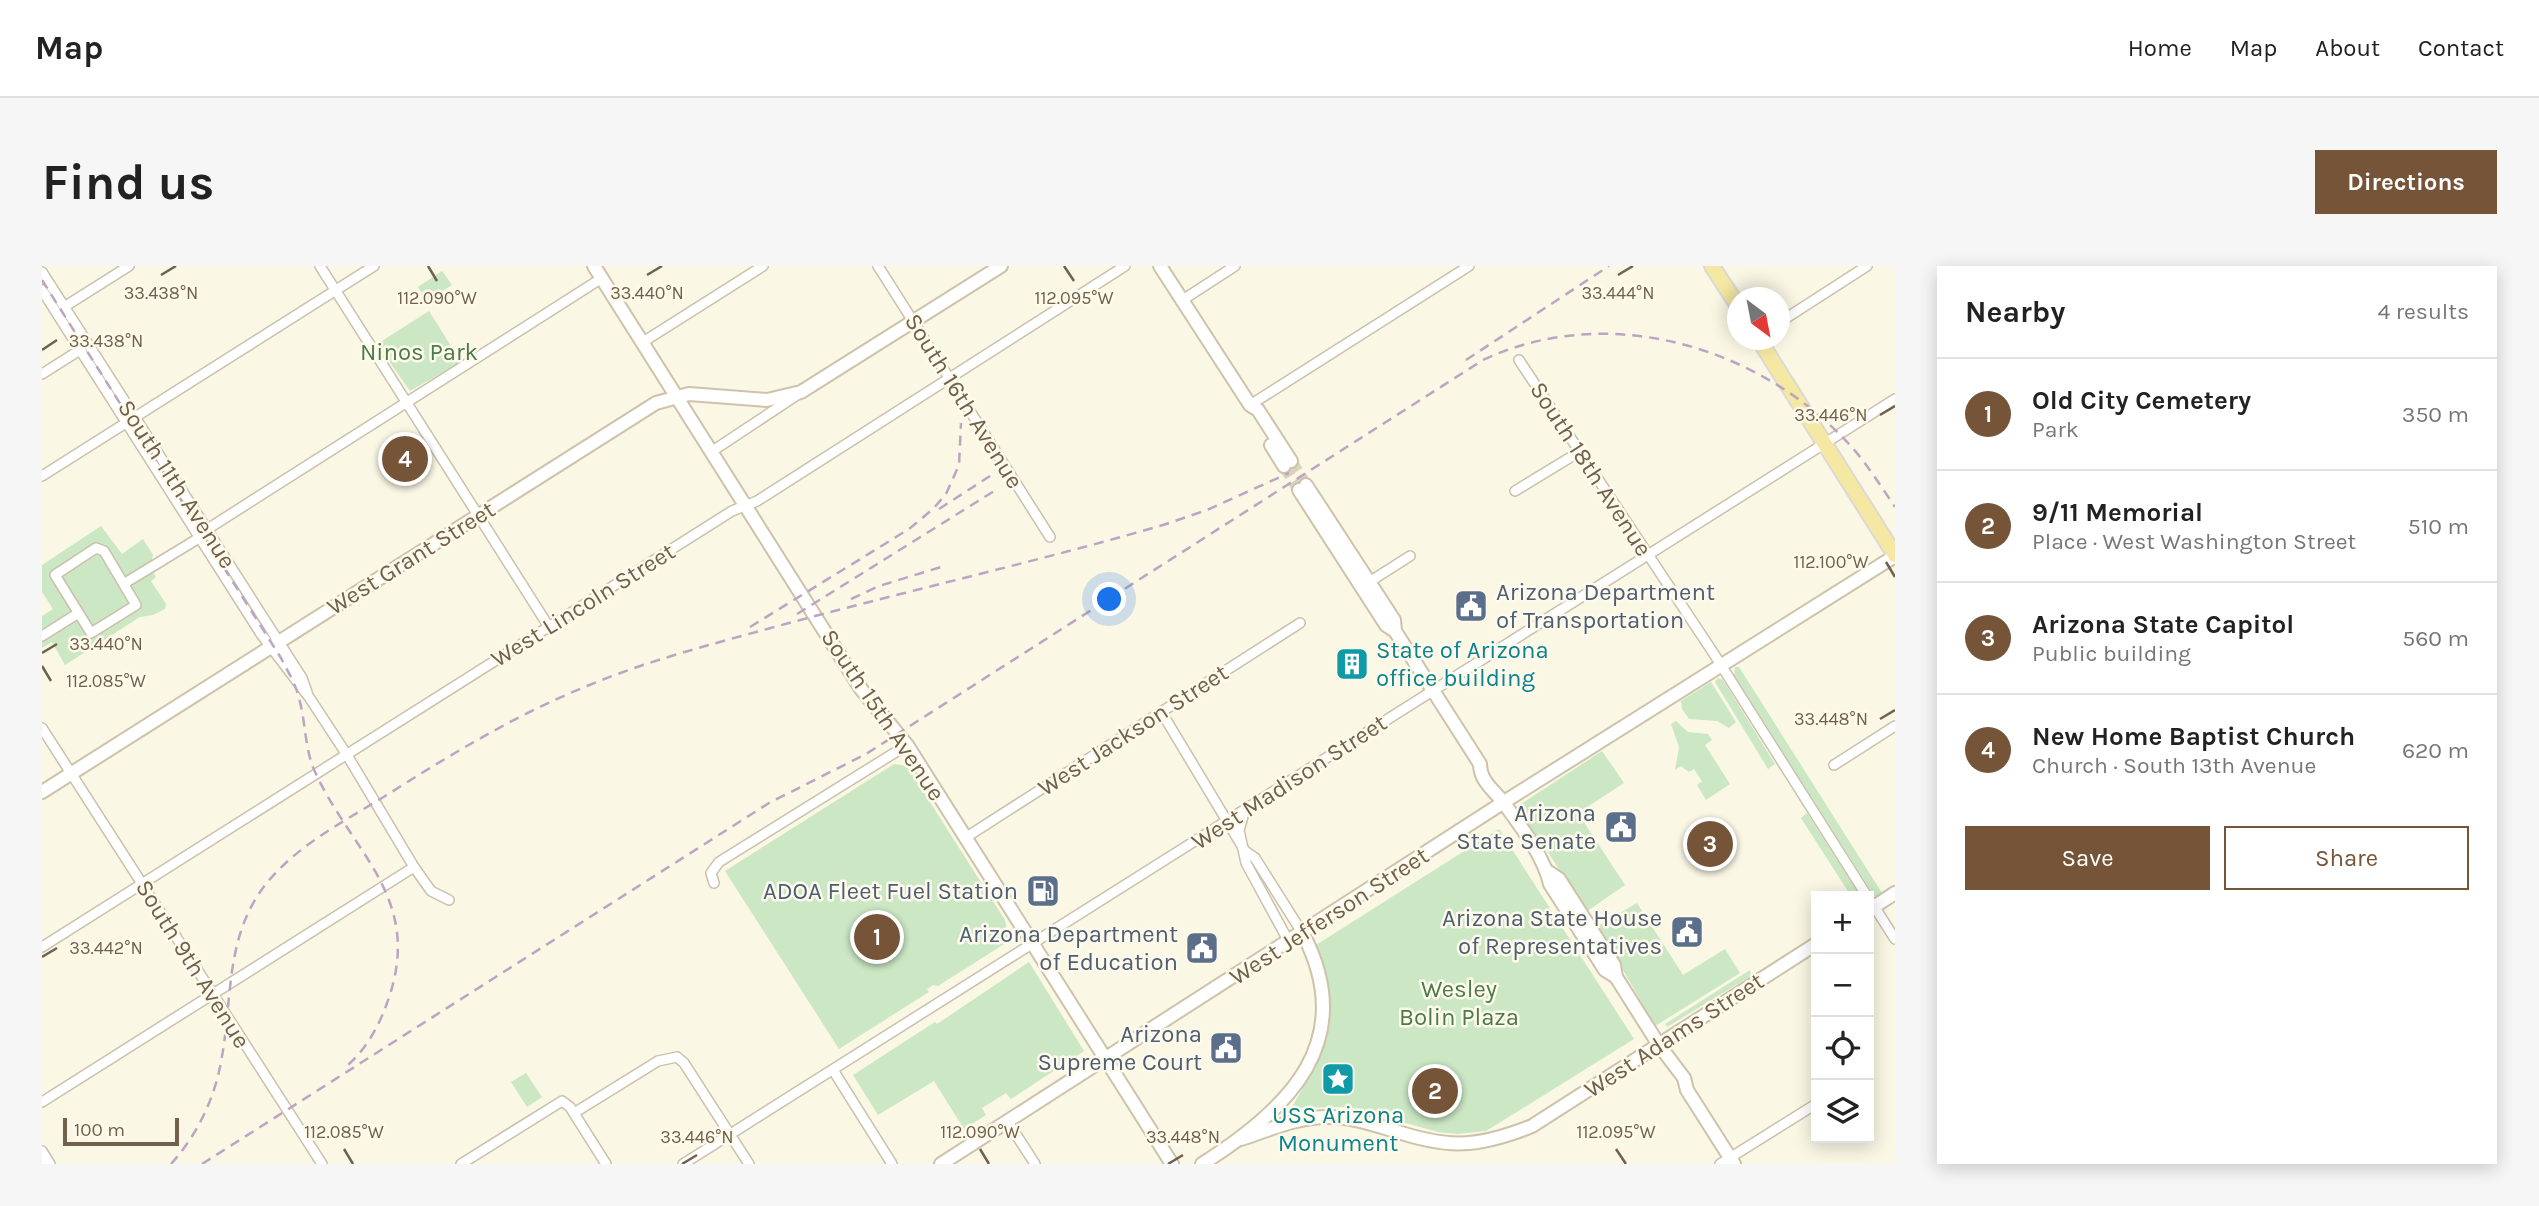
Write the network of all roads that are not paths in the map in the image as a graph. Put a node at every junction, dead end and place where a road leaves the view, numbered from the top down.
1 (129, 266) edge
2 (320, 266) edge
3 (374, 266) edge
4 (594, 266) edge
5 (763, 266) edge
6 (878, 266) edge
7 (1001, 266) edge
8 (1125, 266) edge
9 (1160, 266) edge
10 (1235, 266) edge
11 (1469, 266) edge
12 (1712, 266) edge
13 (1867, 266) edge
14 (1458, 269) edge
15 (42, 272) edge
16 (602, 278) junction
17 (1727, 289) edge
18 (42, 290) edge
19 (335, 290) junction
20 (1181, 301) junction
21 (64, 307) junction
22 (1790, 316) edge
23 (914, 322) junction
24 (643, 342) junction
25 (80, 350) junction
26 (1765, 350) edge
27 (1519, 360) dead end
28 (42, 374) edge
29 (949, 378) junction
30 (801, 392) junction
31 (676, 396) junction
32 (1895, 399) edge
33 (407, 402) junction
34 (1250, 405) junction
35 (130, 420) junction
36 (1826, 444) junction
37 (711, 452) junction
38 (1580, 452) junction
39 (1287, 463) tunnel mouth
40 (42, 476) edge
41 (1303, 488) tunnel mouth
42 (1515, 491) dead end
43 (746, 505) junction
44 (479, 515) junction
45 (206, 530) junction
46 (1049, 537) dead end
47 (199, 538) junction
48 (1648, 555) junction
49 (1410, 556) dead end
50 (1895, 556) edge
51 (125, 583) junction
52 (1365, 584) junction
53 (77, 614) junction
54 (1300, 623) dead end
55 (549, 627) junction
56 (42, 636) edge
57 (274, 645) junction
58 (1722, 666) junction
59 (1433, 691) junction
60 (1162, 713) junction
61 (1895, 726) edge
62 (42, 728) edge
63 (907, 745) junction
64 (346, 755) junction
65 (1834, 765) dead end
66 (72, 774) junction
67 (42, 792) edge
68 (1504, 802) junction
69 (1245, 811) junction
70 (1228, 822) junction
71 (965, 838) junction
72 (1245, 851) junction
73 (414, 867) junction
74 (714, 883) dead end
75 (142, 884) junction
76 (1863, 891) edge
77 (1895, 893) edge
78 (449, 900) dead end
79 (1874, 901) edge
80 (1874, 909) edge
81 (1303, 934) junction
82 (1895, 939) edge
83 (1289, 942) junction
84 (1032, 945) junction
85 (1811, 946) edge
86 (42, 947) edge
87 (212, 995) junction
88 (1659, 1045) junction
89 (1105, 1060) junction
90 (833, 1070) junction
91 (42, 1102) edge
92 (1811, 1107) edge
93 (575, 1114) junction
94 (1008, 1122) junction
95 (730, 1135) junction
96 (1241, 1139) junction
97 (42, 1151) edge
98 (1728, 1162) edge
99 (50, 1164) edge
100 (322, 1164) edge
101 (461, 1164) edge
102 (606, 1164) edge
103 (683, 1164) edge
104 (749, 1164) edge
105 (892, 1164) edge
106 (941, 1164) edge
107 (1035, 1164) edge
108 (1172, 1164) edge
109 (1202, 1164) edge

1 - 21 street
2 - 19 street
3 - 19 street
4 - 16 main road, South 15th Avenue
5 - 24 street
6 - 23 street, South 16th Avenue
7 - 23 main road, West Grant Street
8 - 29 street, West Lincoln Street
9 - 20 main road
10 - 20 street
11 - 14 street
12 - 17 main road
13 - 22 street
14 - 34 street
15 - 21 street, South 11th Avenue
16 - 24 main road, South 15th Avenue
16 - 33 street
18 - 25 street, South 11th Avenue
19 - 33 street
19 - 35 street
20 - 34 main road
21 - 35 street, South 11th Avenue
23 - 29 street, South 16th Avenue
23 - 30 main road, West Grant Street
24 - 31 main road, South 15th Avenue
25 - 28 street
25 - 35 street, South 11th Avenue
26 - 36 main road
27 - 38 street, South 18th Avenue
29 - 43 street, West Lincoln Street
29 - 46 street, South 16th Avenue
30 - 31 main road, West Grant Street
30 - 37 street, West Grant Street
31 - 37 main road, South 15th Avenue
31 - 44 main road, West Grant Street
32 - 36 street, West Madison Street
33 - 44 street
33 - 45 street
34 - 39 main road
35 - 40 street
35 - 45 street, South 11th Avenue
35 - 47 street, South 11th Avenue
36 - 48 street, West Madison Street
36 - 50 main road
37 - 43 main road, South 15th Avenue
38 - 42 street
38 - 48 street, South 18th Avenue
41 - 52 main road
43 - 55 street, West Lincoln Street
43 - 63 main road, South 15th Avenue
44 - 55 street
44 - 57 main road, West Grant Street
45 - 57 street, South 11th Avenue
47 - 51 street
47 - 57 street, South 11th Avenue
48 - 58 street, South 18th Avenue
48 - 59 street, West Madison Street
49 - 52 street
50 - 58 main road, West Jefferson Street
51 - 53 street
51 - 53 street
52 - 59 main road
53 - 56 street
54 - 60 street, West Jackson Street
55 - 64 street, West Lincoln Street
57 - 64 street, South 11th Avenue
57 - 66 main road, West Grant Street
58 - 68 main road, West Jefferson Street
58 - 76 street, South 18th Avenue
59 - 68 main road
59 - 69 street, West Madison Street
60 - 70 street
60 - 71 street, West Jackson Street
61 - 65 street
62 - 66 street, South 9th Avenue
63 - 71 main road, South 15th Avenue
63 - 74 street
64 - 73 street, South 11th Avenue
64 - 75 street, West Lincoln Street
66 - 67 main road, West Grant Street
66 - 75 street, South 9th Avenue
68 - 81 main road, West Jefferson Street
68 - 88 main road
69 - 70 street, West Madison Street
69 - 72 street
70 - 72 street
70 - 84 street, West Madison Street
71 - 84 main road, South 15th Avenue
72 - 81 street
72 - 83 street
73 - 78 street, South 11th Avenue
73 - 87 street
75 - 86 street, West Lincoln Street
75 - 87 street, South 9th Avenue
77 - 79 main road
80 - 82 street, South 18th Avenue
81 - 83 main road, West Jefferson Street
81 - 96 main road
83 - 89 main road, West Jefferson Street
84 - 89 main road, South 15th Avenue
84 - 90 street, West Madison Street
85 - 88 main road, West Adams Street
87 - 91 street
87 - 100 street, South 9th Avenue
88 - 96 main road, West Adams Street
88 - 98 main road
89 - 94 main road, West Jefferson Street
89 - 108 main road, South 15th Avenue
90 - 95 street, West Madison Street
90 - 105 street
92 - 98 street
93 - 95 street
93 - 101 street
93 - 102 street
94 - 106 main road, West Jefferson Street
94 - 107 street
95 - 103 street, West Madison Street
95 - 104 street
96 - 109 main road
97 - 99 street

